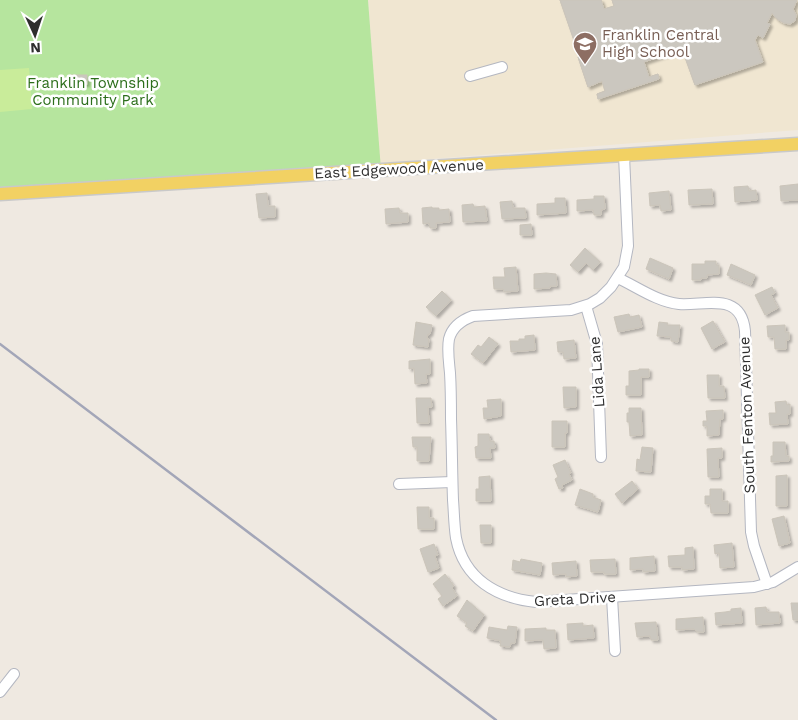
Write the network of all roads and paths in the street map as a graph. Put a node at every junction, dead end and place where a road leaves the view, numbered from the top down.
1 (502, 66) dead end
2 (470, 76) dead end
3 (798, 144) edge
4 (624, 155) junction
5 (0, 194) edge
6 (618, 278) junction
7 (586, 306) junction
8 (601, 457) dead end
9 (452, 482) junction
10 (399, 484) dead end
11 (798, 567) edge
12 (767, 584) junction
13 (612, 596) junction
14 (615, 652) dead end
15 (14, 674) dead end
16 (0, 692) edge

1 - 2 street
3 - 4 main road, East Edgewood Avenue
4 - 5 main road, East Edgewood Avenue
4 - 6 street
6 - 7 street
6 - 12 street, South Fenton Avenue
7 - 8 street, Lida Lane
7 - 9 street, Greta Drive
9 - 10 street
9 - 13 street, Greta Drive
11 - 12 street, Greta Drive
12 - 13 street, Greta Drive
13 - 14 street
15 - 16 street

